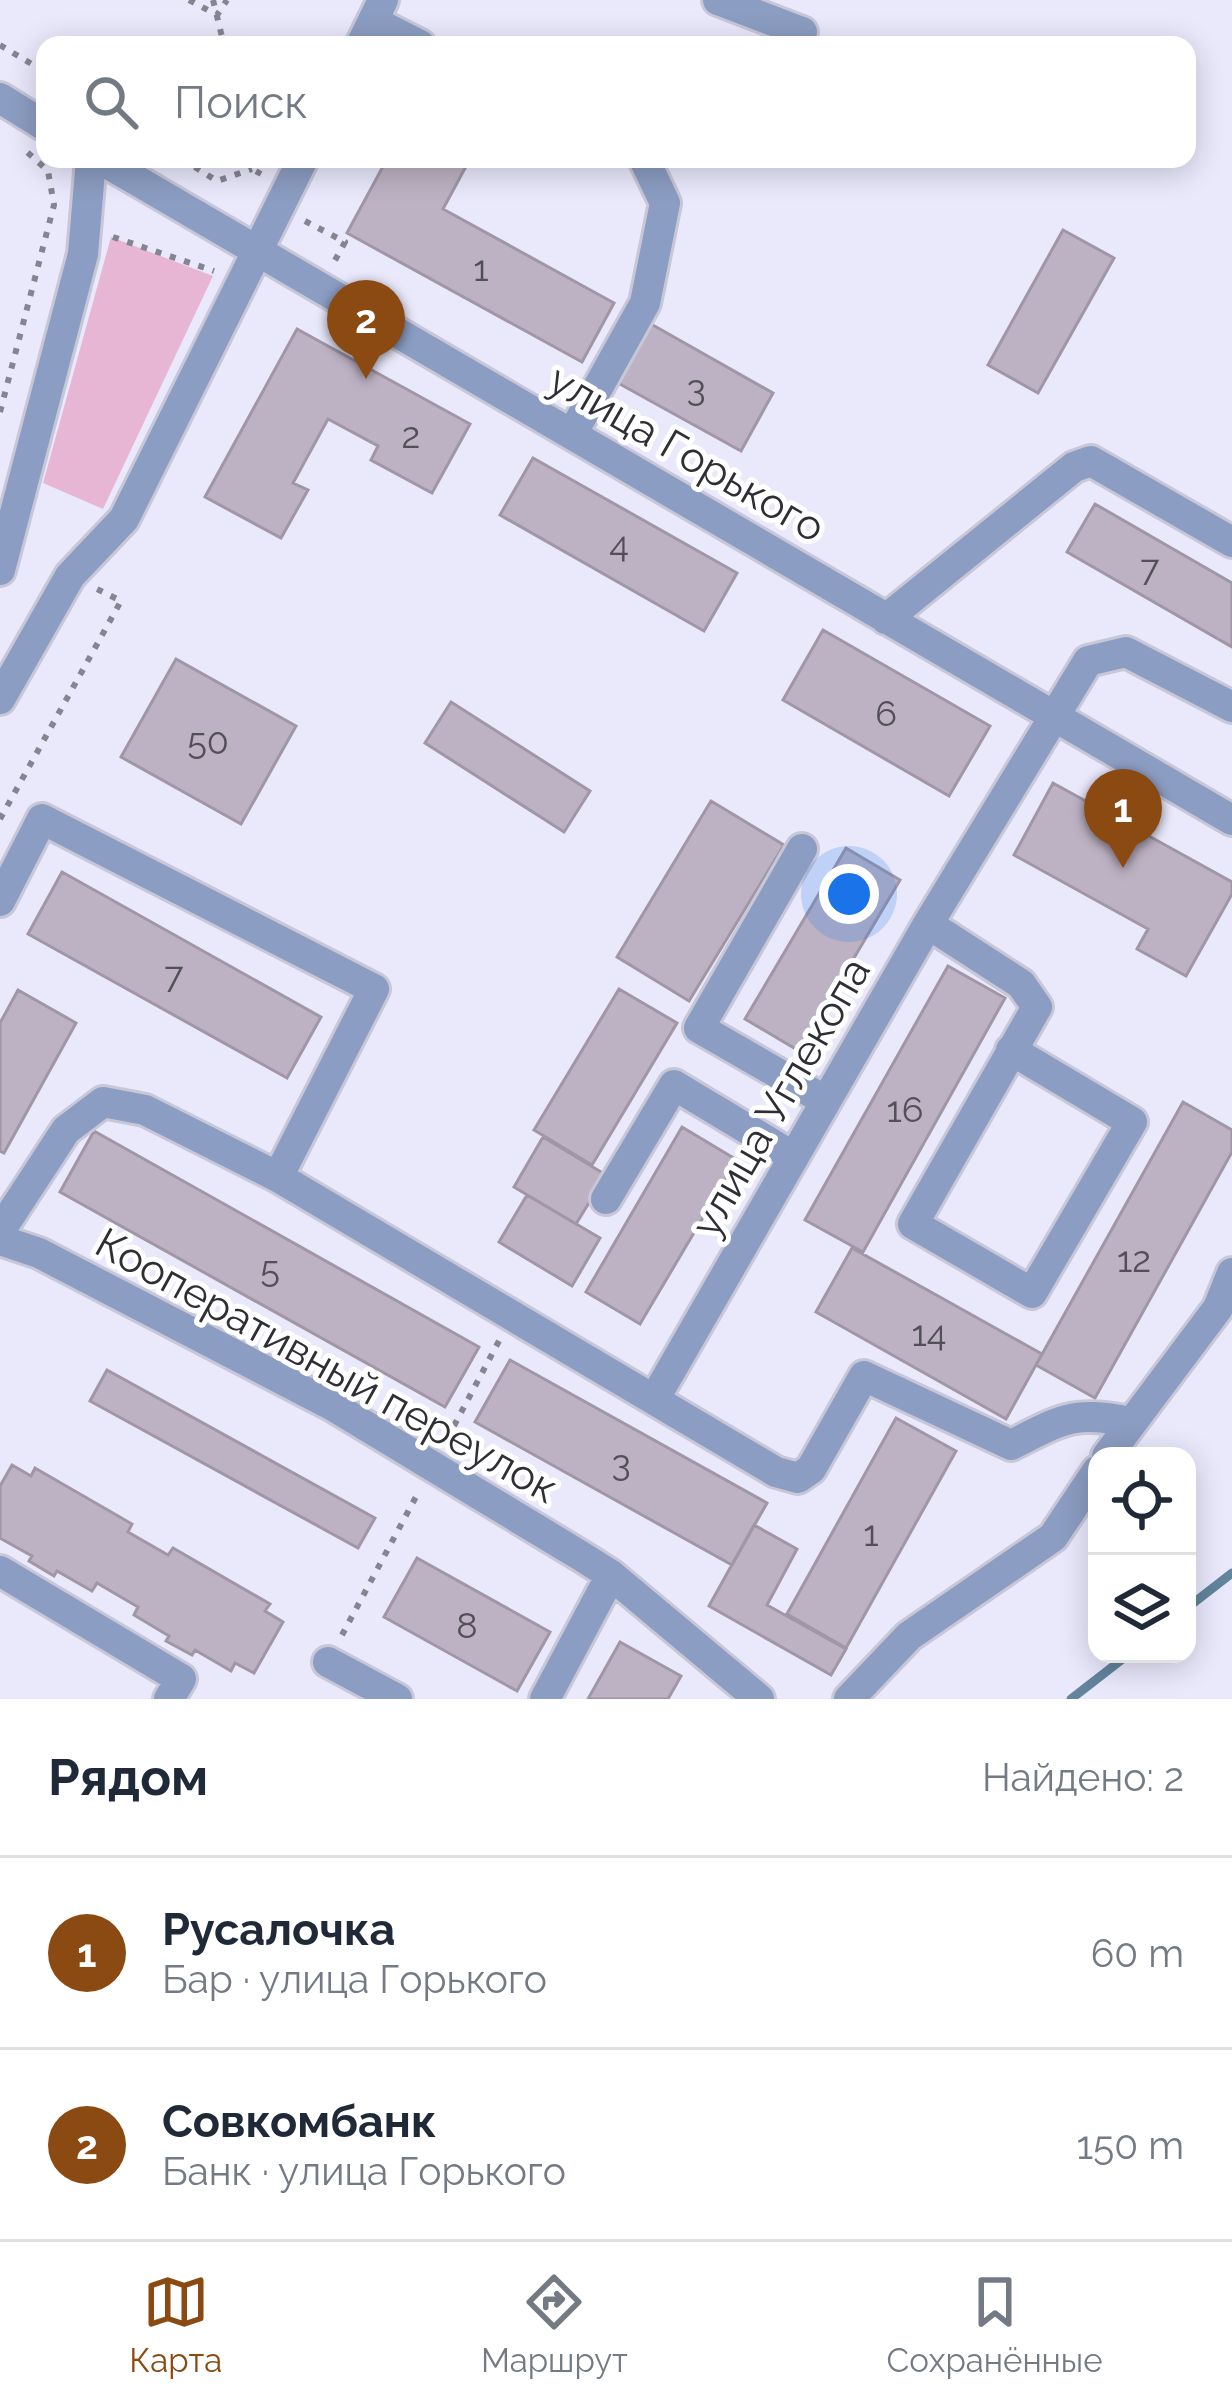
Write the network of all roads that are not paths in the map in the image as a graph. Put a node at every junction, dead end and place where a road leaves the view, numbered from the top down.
1 (718, 0) edge
2 (372, 22) edge
3 (802, 32) dead end
4 (401, 36) edge
5 (0, 98) edge
6 (36, 120) edge
7 (90, 168) edge
8 (116, 168) edge
9 (298, 168) edge
10 (648, 168) edge
11 (257, 249) junction
12 (572, 434) junction
13 (1232, 542) edge
14 (0, 571) edge
15 (886, 619) junction
16 (0, 699) edge
17 (1232, 706) edge
18 (1052, 714) junction
19 (1232, 820) edge
20 (802, 849) dead end
21 (0, 901) edge
22 (928, 924) junction
23 (1011, 1050) junction
24 (826, 1101) junction
25 (794, 1156) junction
26 (278, 1178) junction
27 (607, 1198) dead end
28 (0, 1231) edge
29 (0, 1240) edge
30 (1232, 1273) edge
31 (655, 1398) junction
32 (1130, 1422) junction
33 (1113, 1447) edge
34 (1088, 1484) edge
35 (0, 1570) edge
36 (611, 1575) junction
37 (328, 1662) dead end
38 (169, 1699) edge
39 (397, 1699) edge
40 (545, 1699) edge
41 (759, 1699) edge
42 (849, 1699) edge

1 - 3 street
2 - 4 street
5 - 6 street
7 - 14 street
8 - 11 street, улица Горького
9 - 11 street
10 - 12 street
11 - 12 street, улица Горького
11 - 16 street
12 - 15 street, улица Горького
13 - 15 street
15 - 18 street, улица Горького
17 - 18 street, улица Углекопа
18 - 19 street, улица Горького
18 - 22 street, улица Углекопа
20 - 24 street
21 - 26 street
22 - 23 street
22 - 24 street, улица Углекопа
23 - 23 street
24 - 25 street, улица Углекопа
25 - 27 street
25 - 31 street, улица Углекопа
26 - 28 street
26 - 31 street
29 - 36 street, Кооперативный переулок
30 - 32 street
31 - 32 street
32 - 33 street
34 - 42 street
35 - 38 street
36 - 40 street
36 - 41 street, Кооперативный переулок
37 - 39 street

